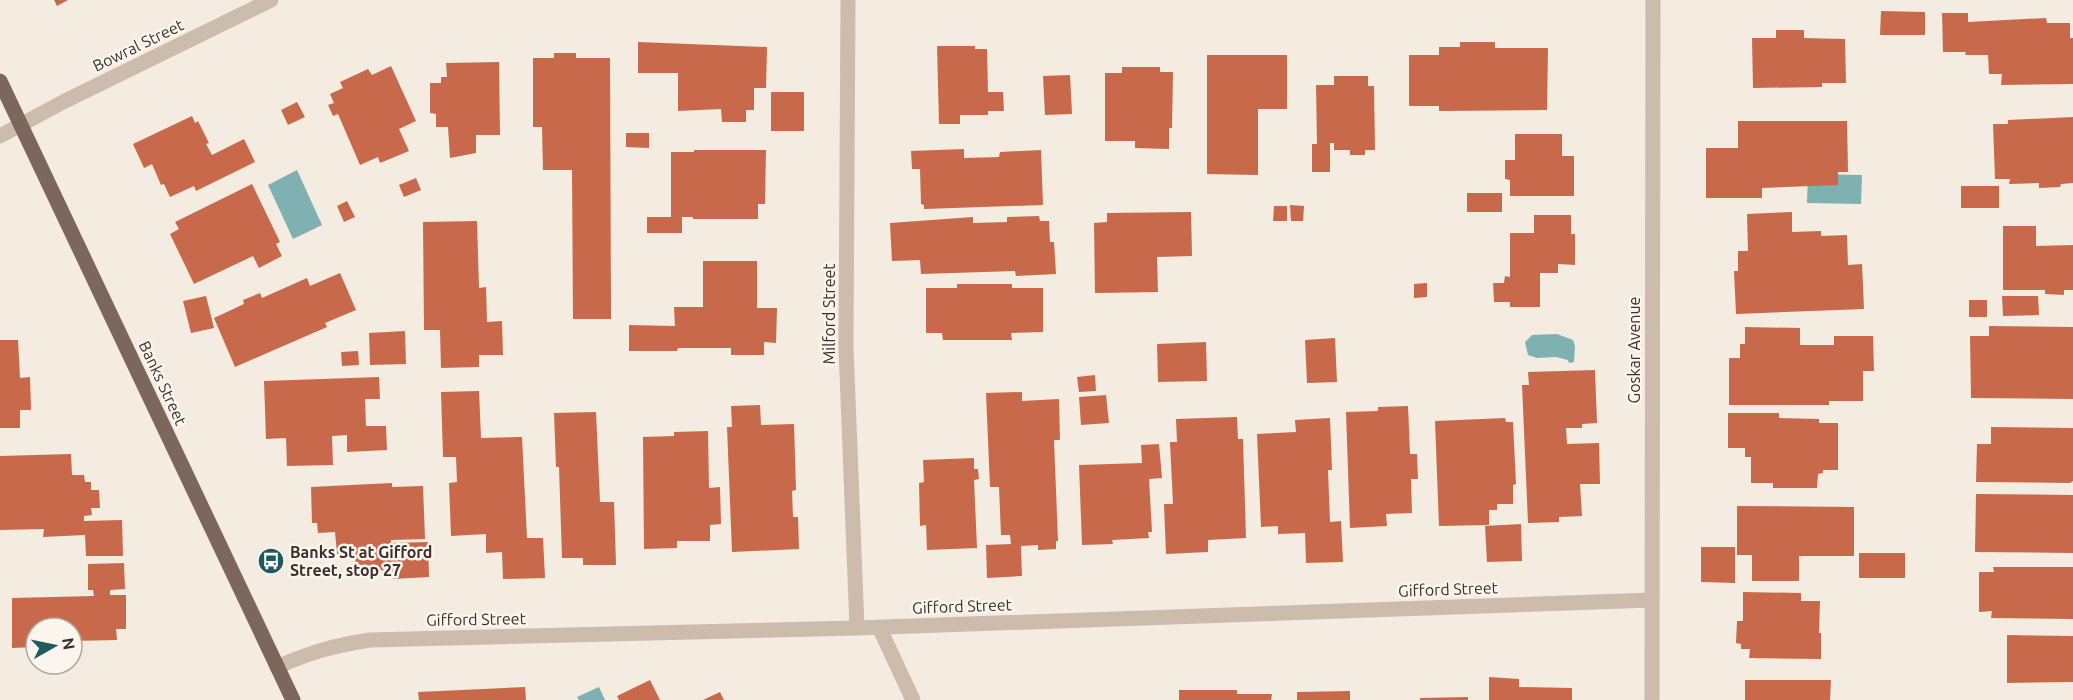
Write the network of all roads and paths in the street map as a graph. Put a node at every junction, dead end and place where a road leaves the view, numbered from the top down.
1 (272, 0) edge
2 (848, 0) edge
3 (1653, 0) edge
4 (0, 81) edge
5 (21, 125) junction
6 (0, 136) edge
7 (1652, 600) junction
8 (879, 627) junction
9 (857, 628) junction
10 (277, 667) junction
11 (293, 700) edge
12 (913, 700) edge
13 (1652, 700) edge

1 - 5 street, Bowral Street
2 - 9 street, Milford Street
3 - 7 street, Goskar Avenue
4 - 5 main road, Banks Street
5 - 6 street, Bowral Street
5 - 10 main road, Banks Street
7 - 8 street, Gifford Street
7 - 13 street, Goskar Avenue
8 - 9 street, Gifford Street
8 - 12 street
9 - 10 street, Gifford Street
10 - 11 main road, Banks Street

